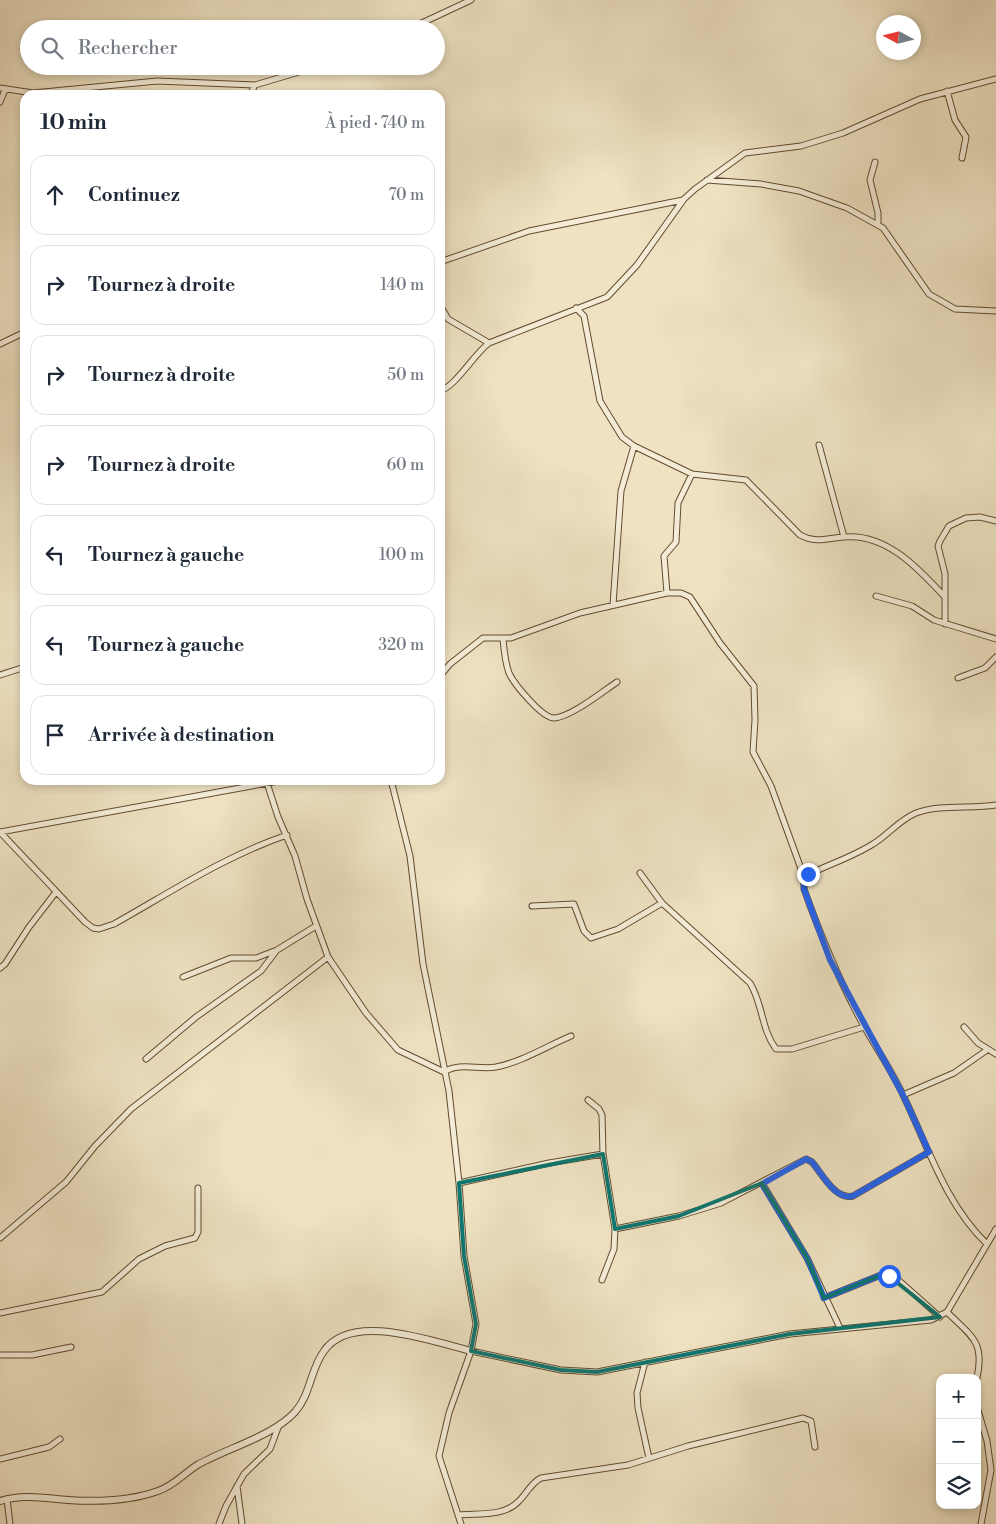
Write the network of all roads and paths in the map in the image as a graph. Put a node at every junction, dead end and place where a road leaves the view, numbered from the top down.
1 (471, 0) edge
2 (428, 20) edge
3 (290, 75) edge
4 (996, 79) edge
5 (255, 86) junction
6 (3, 89) edge
7 (72, 90) edge
8 (253, 90) edge
9 (947, 91) junction
10 (20, 92) edge
11 (0, 102) edge
12 (962, 158) dead end
13 (875, 162) dead end
14 (707, 180) junction
15 (684, 200) junction
16 (878, 223) junction
17 (445, 260) edge
18 (576, 308) junction
19 (996, 312) edge
20 (445, 314) edge
21 (20, 334) edge
22 (489, 343) junction
23 (0, 344) edge
24 (445, 388) edge
25 (819, 445) dead end
26 (634, 446) junction
27 (692, 474) junction
28 (996, 522) edge
29 (844, 537) junction
30 (667, 593) junction
31 (876, 596) dead end
32 (944, 596) junction
33 (612, 606) junction
34 (945, 624) junction
35 (503, 639) junction
36 (996, 639) edge
37 (996, 657) edge
38 (20, 669) edge
39 (445, 670) edge
40 (0, 675) edge
41 (958, 678) dead end
42 (617, 682) dead end
43 (256, 785) edge
44 (268, 785) edge
45 (392, 785) edge
46 (246, 787) joint
47 (996, 806) edge
48 (0, 832) edge
49 (287, 835) junction
50 (640, 873) dead end
51 (804, 877) junction
52 (56, 892) junction
53 (662, 903) junction
54 (532, 906) dead end
55 (316, 926) junction
56 (277, 950) junction
57 (328, 957) junction
58 (0, 968) edge
59 (183, 977) dead end
60 (864, 1027) junction
61 (964, 1027) dead end
62 (571, 1036) dead end
63 (987, 1050) junction
64 (996, 1054) edge
65 (146, 1059) dead end
66 (444, 1072) junction
67 (903, 1095) junction
68 (588, 1100) dead end
69 (929, 1152) junction
70 (603, 1154) junction
71 (459, 1184) junction
72 (762, 1184) junction
73 (198, 1188) dead end
74 (615, 1229) junction
75 (996, 1229) edge
76 (0, 1238) edge
77 (987, 1244) junction
78 (602, 1280) dead end
79 (824, 1298) junction
80 (947, 1312) junction
81 (0, 1313) edge
82 (940, 1317) junction
83 (840, 1328) junction
84 (71, 1347) dead end
85 (471, 1352) junction
86 (0, 1355) edge
87 (645, 1362) junction
88 (977, 1374) edge
89 (980, 1419) edge
90 (279, 1425) junction
91 (60, 1439) dead end
92 (815, 1447) dead end
93 (649, 1458) junction
94 (0, 1459) edge
95 (993, 1469) edge
96 (993, 1482) edge
97 (237, 1486) junction
98 (3, 1500) edge
99 (458, 1515) junction
100 (10, 1524) edge
101 (219, 1524) edge
102 (242, 1524) edge
103 (461, 1524) edge
104 (981, 1524) edge

1 - 2 street
3 - 5 street
4 - 9 street
5 - 7 street
5 - 8 street
6 - 10 street
6 - 11 street
9 - 12 street
9 - 14 street
13 - 16 street
14 - 15 street
14 - 16 street
15 - 17 street
15 - 18 street
16 - 19 street
18 - 22 street
18 - 26 street
20 - 22 street
21 - 23 street
22 - 24 street
25 - 29 street
26 - 27 street
26 - 33 street
27 - 29 street
27 - 30 street
28 - 32 street
29 - 32 street
30 - 33 street
30 - 51 street
31 - 34 street
32 - 34 street
33 - 35 street
34 - 36 street
35 - 39 street
35 - 42 street
37 - 41 street
38 - 40 street
43 - 46 street
44 - 49 street
45 - 66 street
46 - 48 street
47 - 51 street
48 - 52 street
49 - 52 street
49 - 55 street
50 - 53 street
51 - 60 street
52 - 58 street
53 - 54 street
53 - 60 street
55 - 56 street
55 - 57 street
56 - 59 street
56 - 65 street
57 - 66 street
57 - 76 street
60 - 67 street
61 - 63 street
62 - 66 street
63 - 64 street
63 - 67 street
66 - 71 street
67 - 69 street
68 - 70 street
69 - 72 street
69 - 77 street
70 - 71 street
70 - 74 street
71 - 85 street
72 - 74 street
72 - 79 street
73 - 81 street
74 - 78 street
75 - 77 street
77 - 80 street
79 - 82 street
79 - 83 street
80 - 82 street
80 - 88 street
82 - 83 street
83 - 87 street
84 - 86 street
85 - 87 street
85 - 90 street
85 - 99 street
87 - 93 street
89 - 95 street
90 - 97 street
90 - 98 street
91 - 94 street
92 - 93 street
93 - 99 street
95 - 96 street
96 - 104 street
97 - 101 street
97 - 102 street
98 - 100 street
99 - 103 street

